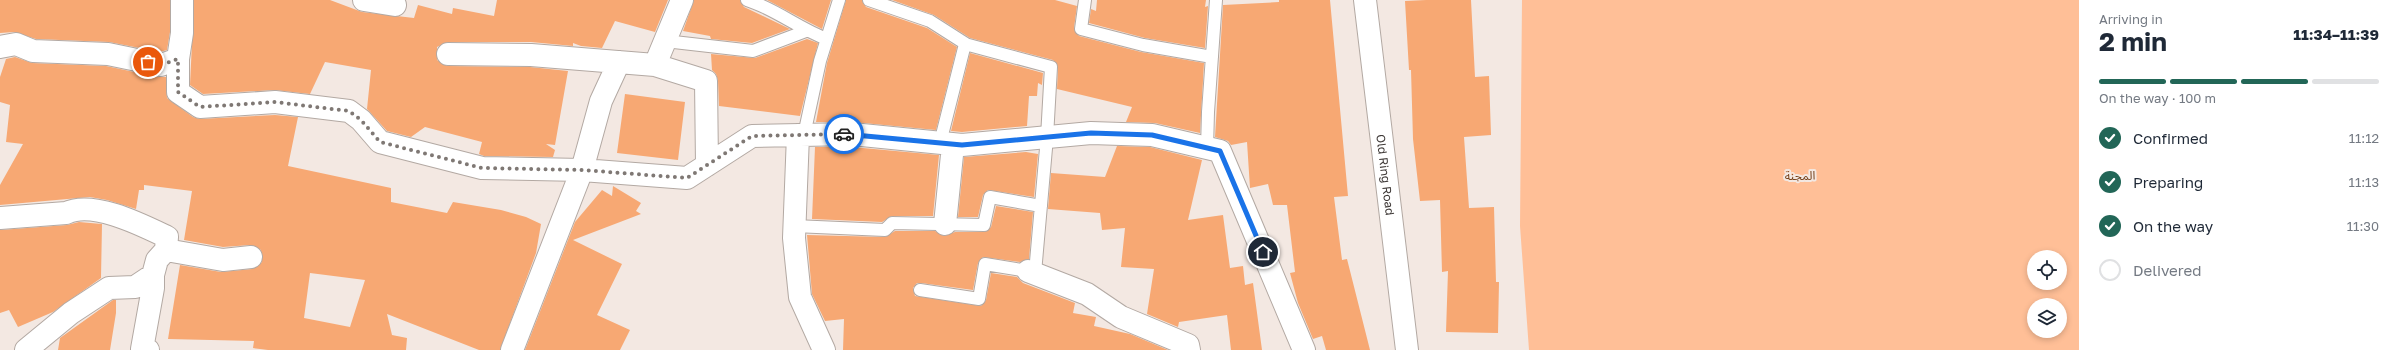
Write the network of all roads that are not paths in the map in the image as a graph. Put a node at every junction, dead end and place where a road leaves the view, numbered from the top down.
1 (182, 0) edge
2 (364, 0) edge
3 (682, 0) edge
4 (747, 0) edge
5 (839, 0) edge
6 (869, 0) edge
7 (1085, 0) edge
8 (1216, 0) edge
9 (1365, 0) edge
10 (395, 5) dead end
11 (806, 31) junction
12 (827, 39) junction
13 (666, 41) junction
14 (966, 44) junction
15 (0, 47) edge
16 (448, 54) dead end
17 (1212, 57) junction
18 (178, 59) junction
19 (619, 62) junction
20 (655, 65) junction
21 (801, 135) junction
22 (1047, 137) junction
23 (947, 144) junction
24 (1207, 148) junction
25 (707, 165) junction
26 (582, 170) junction
27 (1041, 206) junction
28 (0, 218) edge
29 (945, 224) junction
30 (794, 226) junction
31 (166, 250) junction
32 (251, 257) dead end
33 (1032, 272) junction
34 (153, 275) junction
35 (920, 290) dead end
36 (26, 350) edge
37 (144, 350) edge
38 (512, 350) edge
39 (824, 350) edge
40 (1189, 350) edge
41 (1304, 350) edge
42 (1407, 350) edge

1 - 18 street
2 - 10 street
3 - 13 street
4 - 11 lane
5 - 12 lane
6 - 14 lane
7 - 17 lane
8 - 17 lane
9 - 42 street, Old Ring Road
11 - 12 lane
11 - 13 lane
12 - 21 lane
13 - 20 street
14 - 22 lane
14 - 23 lane
15 - 18 street
16 - 19 street
17 - 24 lane
18 - 26 street
19 - 20 street
19 - 26 street
20 - 25 street
21 - 23 street
21 - 25 street
21 - 30 street
22 - 23 street
22 - 24 street
22 - 27 lane
23 - 29 street
24 - 41 street
25 - 26 street
26 - 38 street
27 - 29 lane
27 - 33 lane
28 - 31 street
29 - 30 lane
30 - 39 street
31 - 32 street
31 - 34 street
33 - 35 lane
33 - 40 street
34 - 36 street
34 - 37 street

